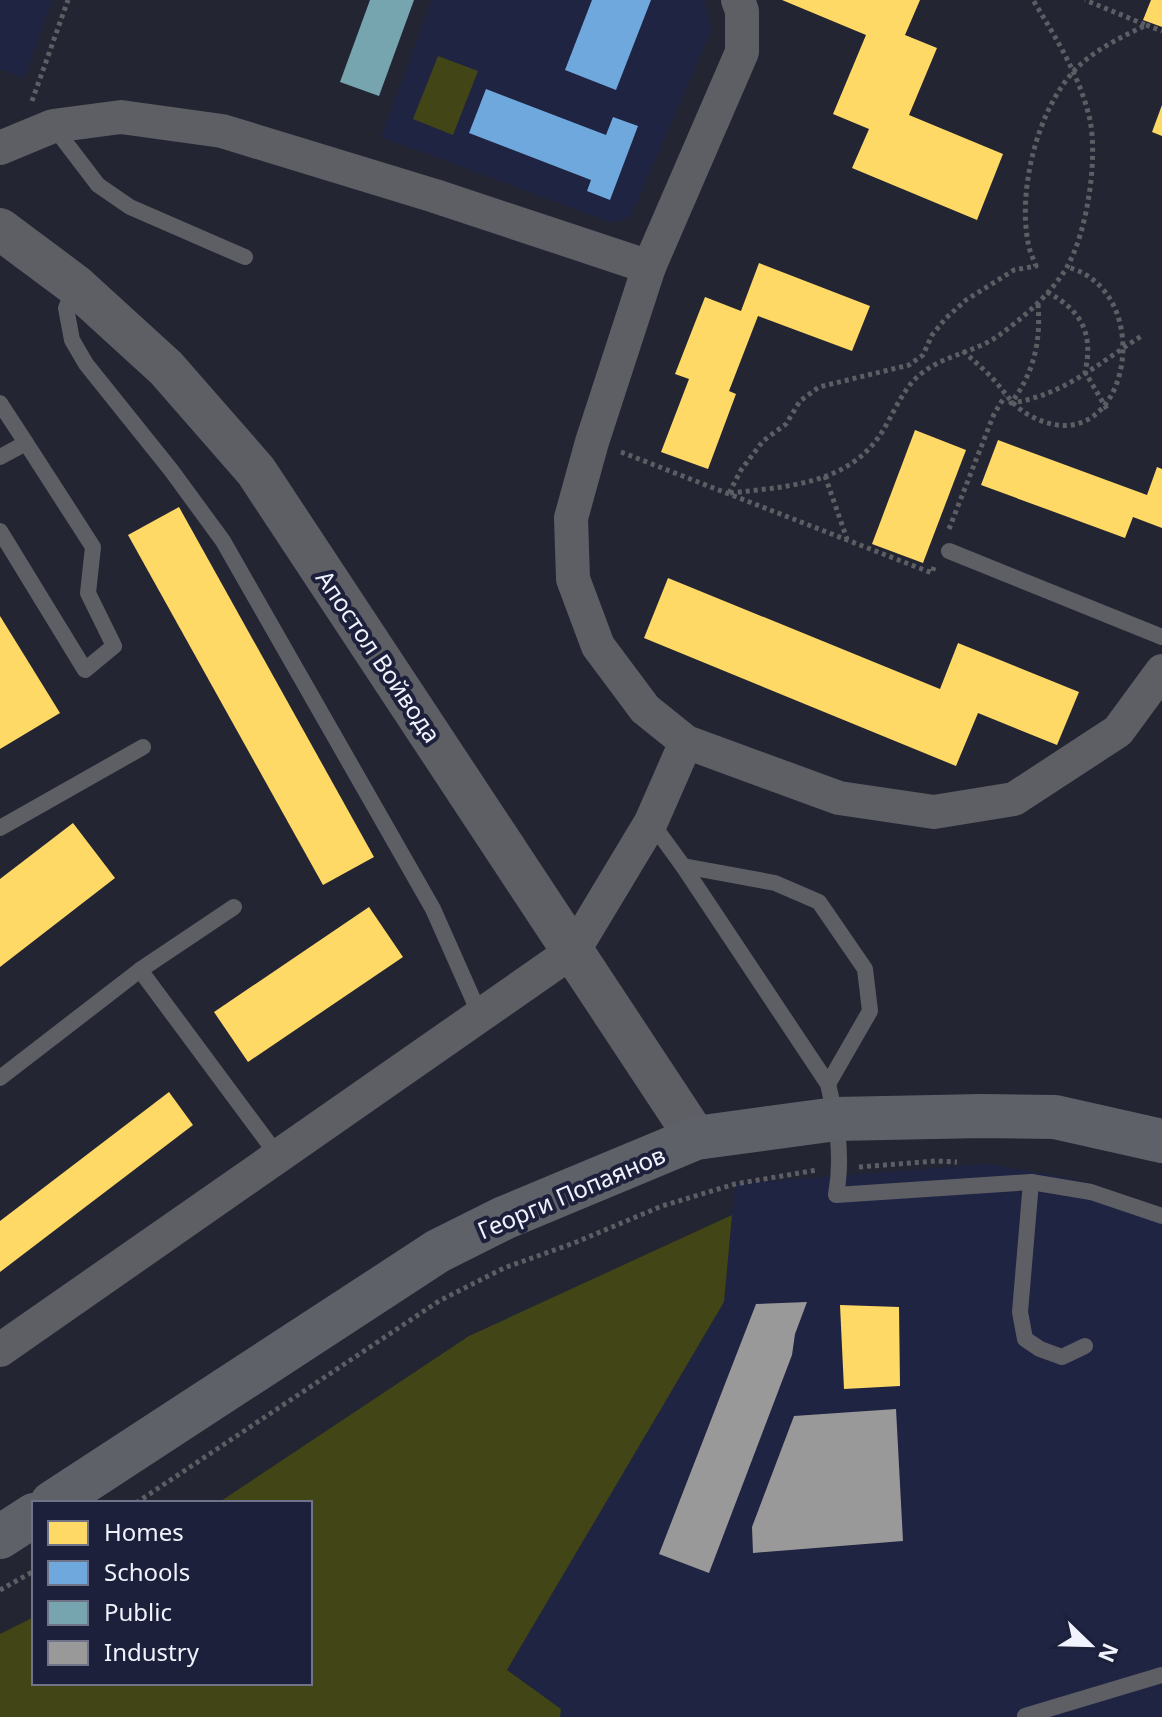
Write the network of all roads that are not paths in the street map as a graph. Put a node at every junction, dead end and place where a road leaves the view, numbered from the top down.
1 (738, 0) edge
2 (53, 126) junction
3 (10, 143) edge
4 (0, 229) edge
5 (245, 257) dead end
6 (649, 267) junction
7 (75, 285) junction
8 (0, 403) edge
9 (26, 443) junction
10 (0, 457) edge
11 (0, 531) edge
12 (946, 550) road end
13 (1162, 637) edge
14 (1162, 671) edge
15 (686, 742) junction
16 (143, 747) dead end
17 (651, 822) junction
18 (0, 828) edge
19 (683, 866) junction
20 (234, 907) dead end
21 (574, 950) junction
22 (140, 970) junction
23 (480, 1015) junction
24 (0, 1078) edge
25 (832, 1102) junction
26 (696, 1138) junction
27 (1162, 1141) edge
28 (278, 1156) junction
29 (1031, 1182) junction
30 (1162, 1216) edge
31 (1085, 1346) dead end
32 (0, 1350) edge
33 (55, 1501) edge
34 (32, 1516) edge
35 (0, 1537) edge
36 (1162, 1675) edge
37 (1025, 1716) edge

1 - 6 street
2 - 3 street
2 - 5 lane
2 - 6 street
4 - 7 street, Апостол Войвода
6 - 15 street
7 - 21 street, Апостол Войвода
7 - 23 lane
8 - 9 lane
9 - 10 lane
9 - 11 lane
12 - 13 lane
14 - 15 street
15 - 17 street
16 - 18 lane
17 - 19 lane
17 - 21 street
19 - 25 lane
19 - 25 lane
20 - 22 lane
21 - 23 street
21 - 26 street, Апостол Войвода
22 - 24 lane
22 - 28 lane
23 - 28 street
25 - 26 main road, Георги Попаянов
25 - 27 main road, Георги Попаянов
25 - 29 lane
26 - 33 main road, Георги Попаянов
28 - 32 street
29 - 30 lane
29 - 31 lane
34 - 35 main road
36 - 37 lane

